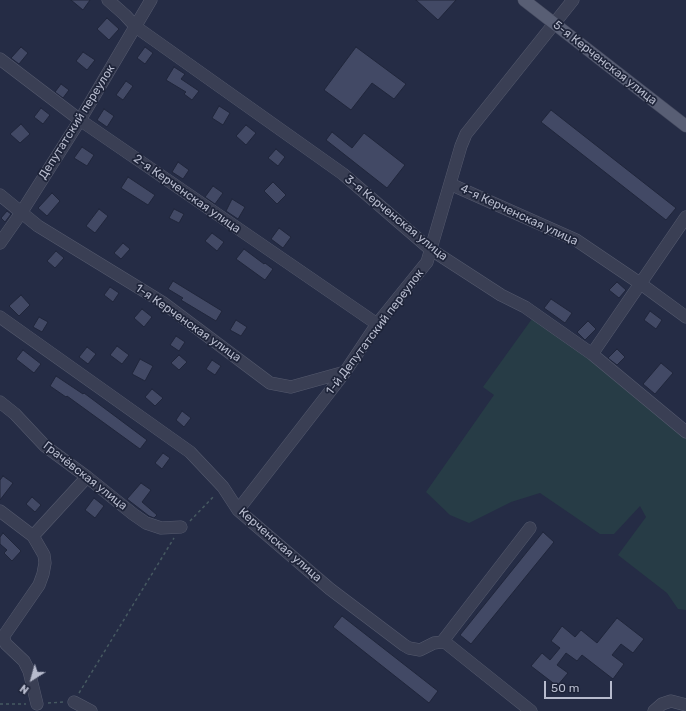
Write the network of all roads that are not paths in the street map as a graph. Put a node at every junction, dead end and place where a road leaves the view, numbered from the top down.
1 (108, 0) edge
2 (151, 0) edge
3 (524, 0) edge
4 (573, 0) edge
5 (554, 24) junction
6 (136, 27) junction
7 (0, 59) edge
8 (80, 120) junction
9 (686, 126) edge
10 (450, 184) junction
11 (0, 195) edge
12 (21, 213) junction
13 (686, 217) edge
14 (0, 243) edge
15 (430, 249) junction
16 (641, 284) junction
17 (0, 317) edge
18 (686, 317) edge
19 (377, 324) junction
20 (592, 354) junction
21 (346, 372) junction
22 (0, 402) edge
23 (686, 432) edge
24 (87, 477) junction
25 (238, 510) junction
26 (0, 511) edge
27 (181, 527) road end
28 (530, 528) dead end
29 (33, 536) junction
30 (2, 636) edge
31 (442, 642) junction
32 (74, 702) road end
33 (37, 704) road end
34 (686, 705) edge
35 (91, 711) edge
36 (531, 711) edge
37 (654, 711) edge

1 - 6 street, 3-я Керченская улица
2 - 6 street, Депутатский переулок
3 - 5 main road, 5-я Керченская улица
4 - 5 street, 1-й Депутатский переулок
5 - 9 main road, 5-я Керченская улица
5 - 10 street, 1-й Депутатский переулок
6 - 8 street, Депутатский переулок
6 - 15 street, 3-я Керченская улица
7 - 8 street, 2-я Керченская улица
8 - 12 street, Депутатский переулок
8 - 19 street, 2-я Керченская улица
10 - 15 street, 1-й Депутатский переулок
10 - 16 street, 4-я Керченская улица
11 - 12 street, 1-я Керченская улица
12 - 14 street, Депутатский переулок
12 - 21 street, 1-я Керченская улица
13 - 16 street
15 - 19 street, 1-й Депутатский переулок
15 - 20 street, 3-я Керченская улица
16 - 18 street, 4-я Керченская улица
16 - 20 street
17 - 25 street, Керченская улица
19 - 21 street, 1-й Депутатский переулок
20 - 23 street, 3-я Керченская улица
21 - 25 street, 1-й Депутатский переулок
22 - 24 street, Грачёвская улица
24 - 27 street, Грачёвская улица
24 - 29 street
25 - 31 street, Керченская улица
26 - 29 street
28 - 31 street
29 - 30 street
30 - 33 street
31 - 36 street
32 - 35 street
34 - 37 street

